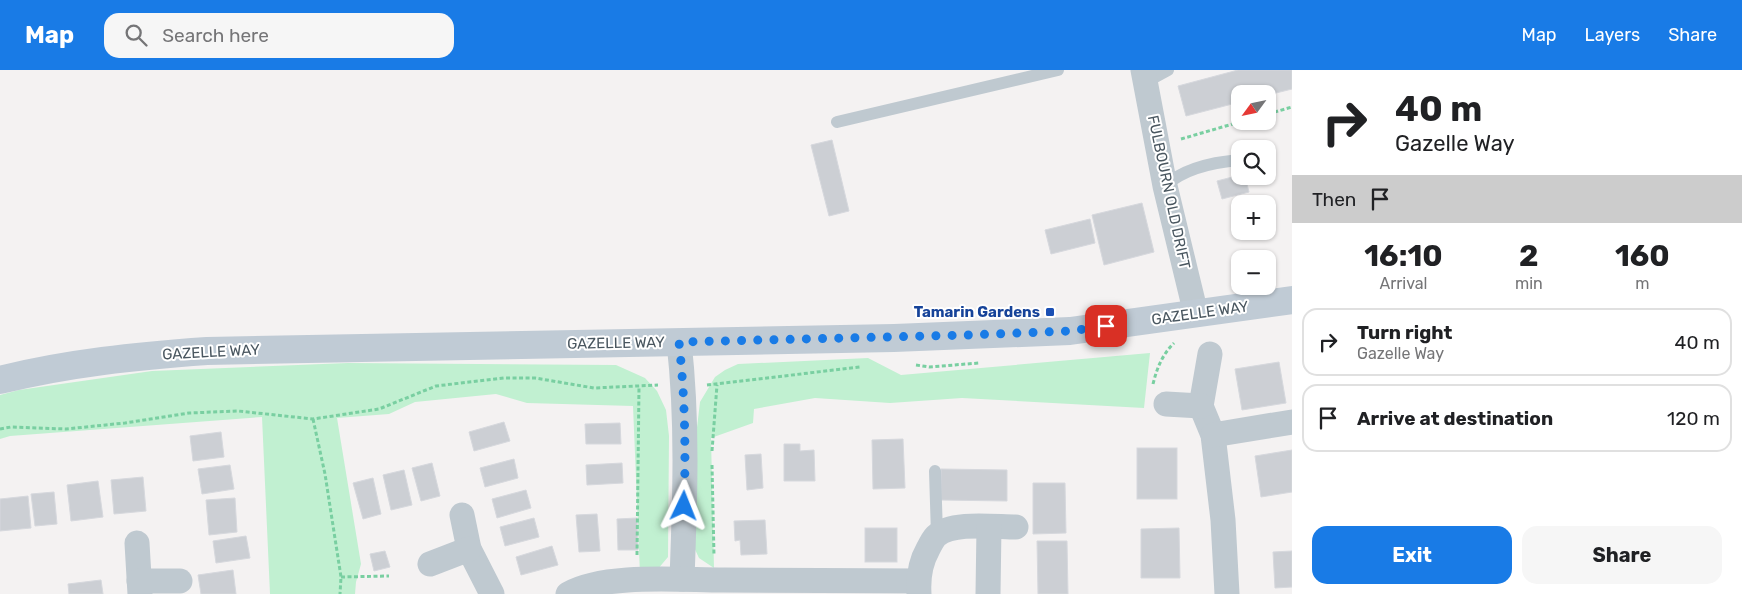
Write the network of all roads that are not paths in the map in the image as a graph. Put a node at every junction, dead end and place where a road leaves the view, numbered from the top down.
1 (1058, 70) edge
2 (1168, 70) edge
3 (1144, 76) edge
4 (837, 122) dead end
5 (1231, 161) edge
6 (1166, 186) junction
7 (1292, 300) edge
8 (1196, 314) junction
9 (679, 342) junction
10 (1210, 354) dead end
11 (0, 380) edge
12 (1166, 404) road end
13 (1201, 406) junction
14 (1292, 422) edge
15 (1213, 435) junction
16 (935, 471) dead end
17 (462, 515) dead end
18 (989, 527) junction
19 (1016, 527) dead end
20 (937, 535) junction
21 (137, 543) dead end
22 (469, 549) junction
23 (430, 564) dead end
24 (682, 579) junction
25 (180, 580) dead end
26 (140, 587) edge
27 (752, 587) edge
28 (918, 587) edge
29 (492, 594) edge
30 (568, 594) edge
31 (988, 594) edge
32 (1227, 594) edge

1 - 4 lane
2 - 3 lane
3 - 6 street, FULBOURN OLD DRIFT
5 - 6 lane
6 - 8 street, FULBOURN OLD DRIFT
7 - 8 street, GAZELLE WAY
8 - 9 street, GAZELLE WAY
9 - 11 street, GAZELLE WAY
9 - 24 street
10 - 13 street
12 - 13 street
13 - 15 street
14 - 15 street
15 - 32 street
16 - 20 lane
17 - 22 street
18 - 19 street
18 - 20 street
18 - 31 street
20 - 28 street
21 - 26 street
22 - 23 street
22 - 29 street
24 - 27 street
24 - 30 street
25 - 26 street
27 - 28 street

